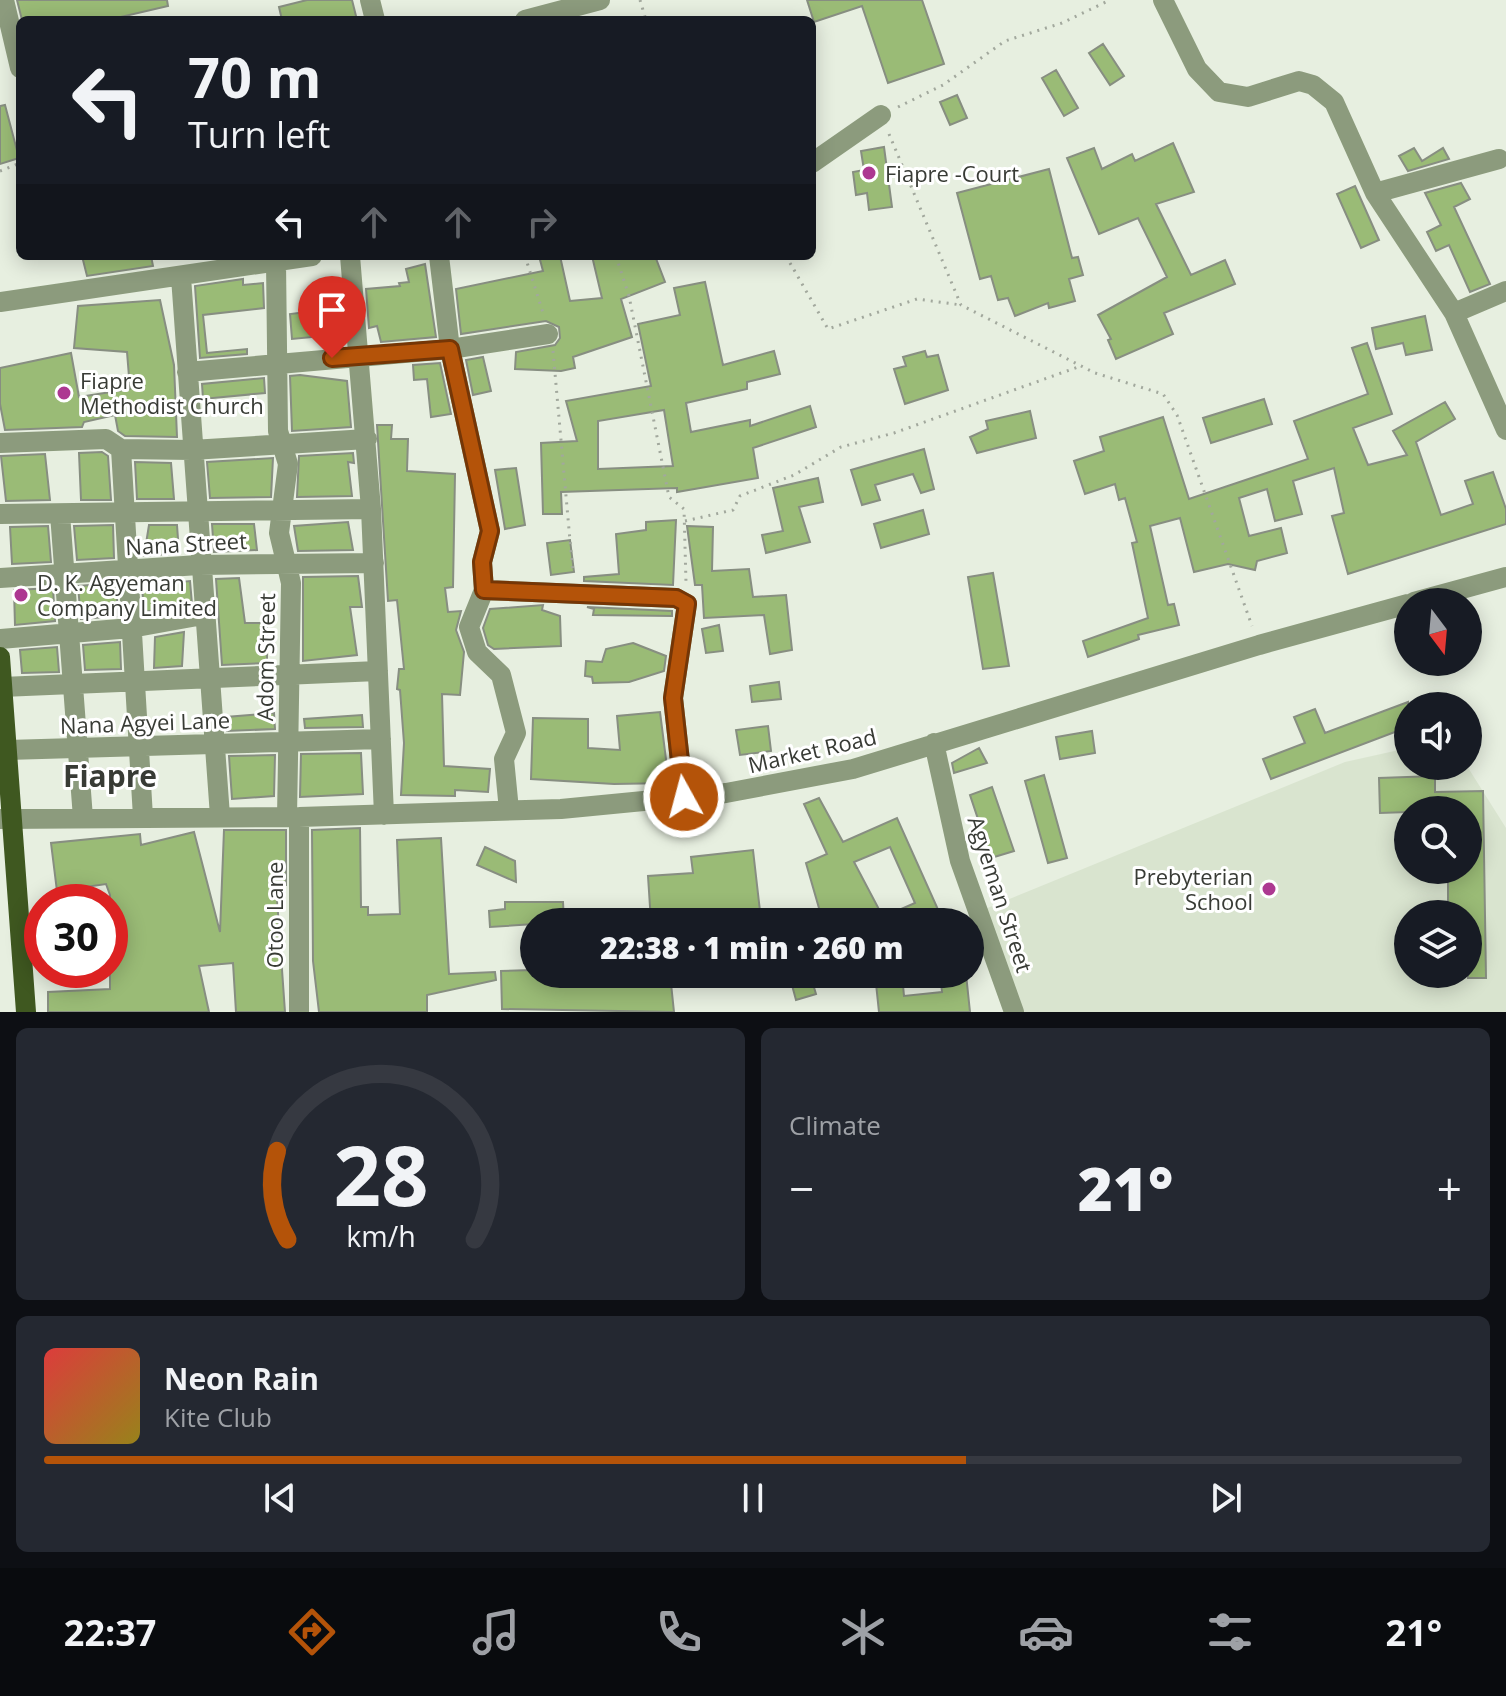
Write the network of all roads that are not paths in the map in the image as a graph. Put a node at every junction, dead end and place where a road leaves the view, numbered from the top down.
1 (4, 0) edge
2 (600, 0) edge
3 (1163, 0) edge
4 (540, 16) edge
5 (16, 51) edge
6 (881, 115) road end
7 (1499, 159) dead end
8 (816, 160) edge
9 (1375, 193) junction
10 (288, 260) edge
11 (350, 260) edge
12 (439, 260) edge
13 (276, 262) junction
14 (181, 277) junction
15 (1506, 291) edge
16 (0, 302) edge
17 (1454, 313) junction
18 (548, 334) road end
19 (450, 349) junction
20 (360, 356) junction
21 (277, 363) junction
22 (187, 372) junction
23 (1506, 430) edge
24 (367, 439) junction
25 (0, 443) edge
26 (282, 444) junction
27 (121, 449) junction
28 (192, 450) junction
29 (371, 509) junction
30 (282, 510) junction
31 (196, 512) junction
32 (127, 513) junction
33 (0, 514) edge
34 (60, 514) junction
35 (374, 563) junction
36 (286, 564) junction
37 (199, 565) junction
38 (130, 569) junction
39 (65, 575) junction
40 (1506, 577) edge
41 (0, 578) edge
42 (1466, 588) edge
43 (484, 590) junction
44 (1394, 608) edge
45 (203, 615) junction
46 (134, 628) junction
47 (69, 633) junction
48 (0, 639) edge
49 (0, 657) edge
50 (378, 671) junction
51 (289, 676) junction
52 (209, 680) junction
53 (136, 683) junction
54 (73, 685) junction
55 (2, 687) edge
56 (381, 739) junction
57 (288, 741) junction
58 (934, 743) junction
59 (214, 744) junction
60 (140, 746) junction
61 (78, 748) junction
62 (7, 750) junction
63 (684, 797) junction
64 (509, 810) junction
65 (384, 815) junction
66 (220, 816) junction
67 (143, 817) junction
68 (293, 817) junction
69 (83, 818) junction
70 (7, 819) edge
71 (26, 1012) edge
72 (299, 1012) edge
73 (1014, 1012) edge

1 - 5 street
2 - 4 street
3 - 9 street
6 - 8 street
7 - 9 street
9 - 17 street
10 - 13 street
11 - 20 street
12 - 19 street
13 - 14 street
13 - 21 street, Adom Street
14 - 16 street
14 - 22 street
15 - 17 street
17 - 23 street
18 - 19 street
19 - 20 street
19 - 43 street
20 - 21 street
20 - 24 street
21 - 22 street
21 - 26 street, Adom Street
22 - 28 street
24 - 26 street
24 - 29 street
25 - 27 street
26 - 28 street
26 - 30 street, Adom Street
27 - 28 street
27 - 32 street
28 - 31 street
29 - 30 street
29 - 35 street
30 - 31 street
30 - 36 street, Adom Street
31 - 32 street
31 - 37 street
32 - 34 street
32 - 38 street
33 - 34 street
34 - 39 street
35 - 36 street, Nana Street
35 - 50 street
36 - 37 street, Nana Street
36 - 51 street, Adom Street
37 - 38 street, Nana Street
37 - 45 street
38 - 39 street, Nana Street
38 - 46 street
39 - 41 street, Nana Street
39 - 47 street
40 - 42 street
43 - 63 street
43 - 64 street
44 - 58 street, Market Road
45 - 46 street
45 - 52 street
46 - 47 street
46 - 53 street
47 - 48 street
47 - 54 street
49 - 55 main road
50 - 51 street
50 - 56 street
51 - 52 street
51 - 57 street, Adom Street
52 - 53 street
52 - 59 street
53 - 54 street
53 - 60 street
54 - 55 street
54 - 61 street
55 - 62 main road
56 - 57 street, Nana Agyei Lane
56 - 65 street
57 - 59 street, Nana Agyei Lane
57 - 68 street, Adom Street
58 - 63 street, Market Road
58 - 73 street, Agyeman Street
59 - 60 street, Nana Agyei Lane
59 - 66 street
60 - 61 street, Nana Agyei Lane
60 - 67 street
61 - 62 street, Nana Agyei Lane
61 - 69 street
62 - 70 main road
63 - 64 street, Market Road
64 - 65 street, Market Road
65 - 68 street, Market Road
66 - 67 street, Market Road
66 - 68 street, Market Road
67 - 69 street, Market Road
68 - 72 street, Otoo Lane
69 - 70 street, Market Road
70 - 71 main road

